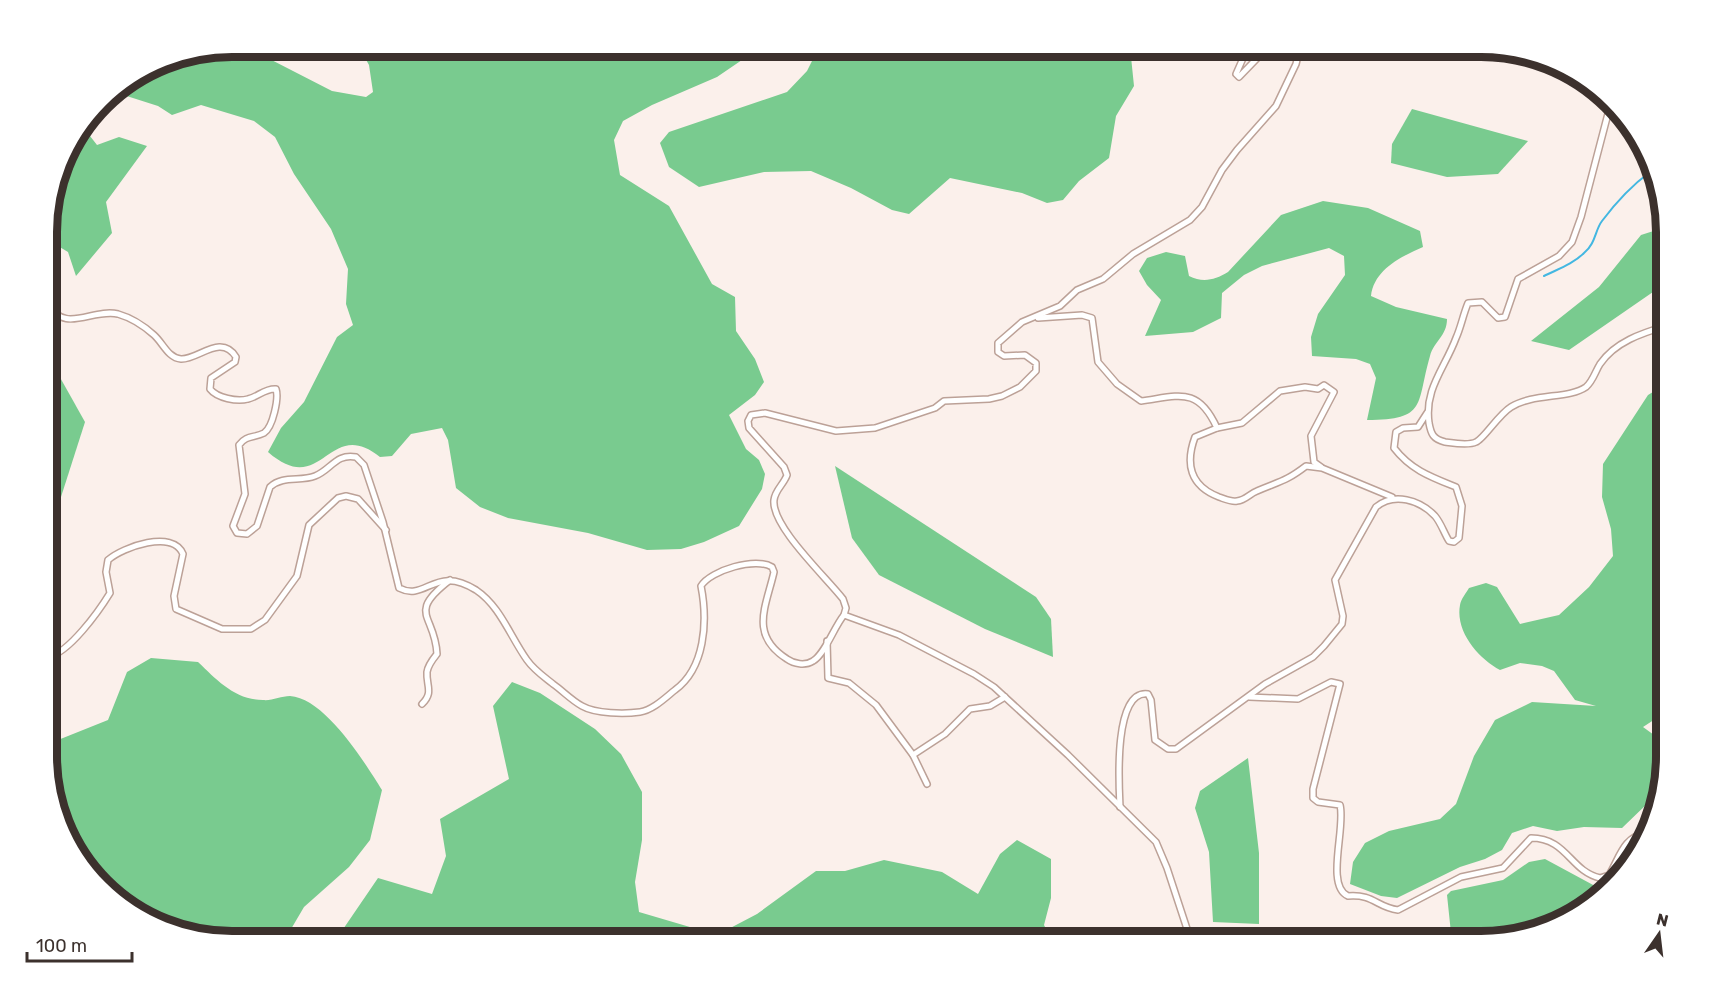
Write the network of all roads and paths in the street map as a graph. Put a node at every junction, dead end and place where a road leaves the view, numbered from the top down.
1 (1242, 57) edge
2 (1258, 57) edge
3 (1297, 57) edge
4 (1608, 112) edge
5 (57, 316) edge
6 (1030, 317) junction
7 (1656, 329) edge
8 (1427, 413) junction
9 (1217, 428) junction
10 (1322, 468) junction
11 (1392, 497) junction
12 (386, 530) junction
13 (451, 580) junction
14 (844, 615) junction
15 (827, 640) junction
16 (57, 653) edge
17 (1249, 696) junction
18 (1005, 697) junction
19 (422, 704) dead end
20 (913, 755) junction
21 (927, 784) dead end
22 (1120, 807) junction
23 (1637, 836) edge
24 (1609, 875) edge
25 (1609, 875) edge
26 (1188, 931) edge

1 - 2 street
3 - 6 street
4 - 8 street
5 - 12 street
6 - 9 street
6 - 14 street
7 - 8 street
8 - 11 street
9 - 10 street
9 - 10 street
10 - 11 street
11 - 17 street
12 - 13 street
12 - 16 street
13 - 15 street
13 - 19 street
14 - 15 street
14 - 18 street
15 - 20 street
17 - 22 street
17 - 24 street
18 - 20 street
18 - 22 street
20 - 21 street
22 - 26 street
23 - 25 street

